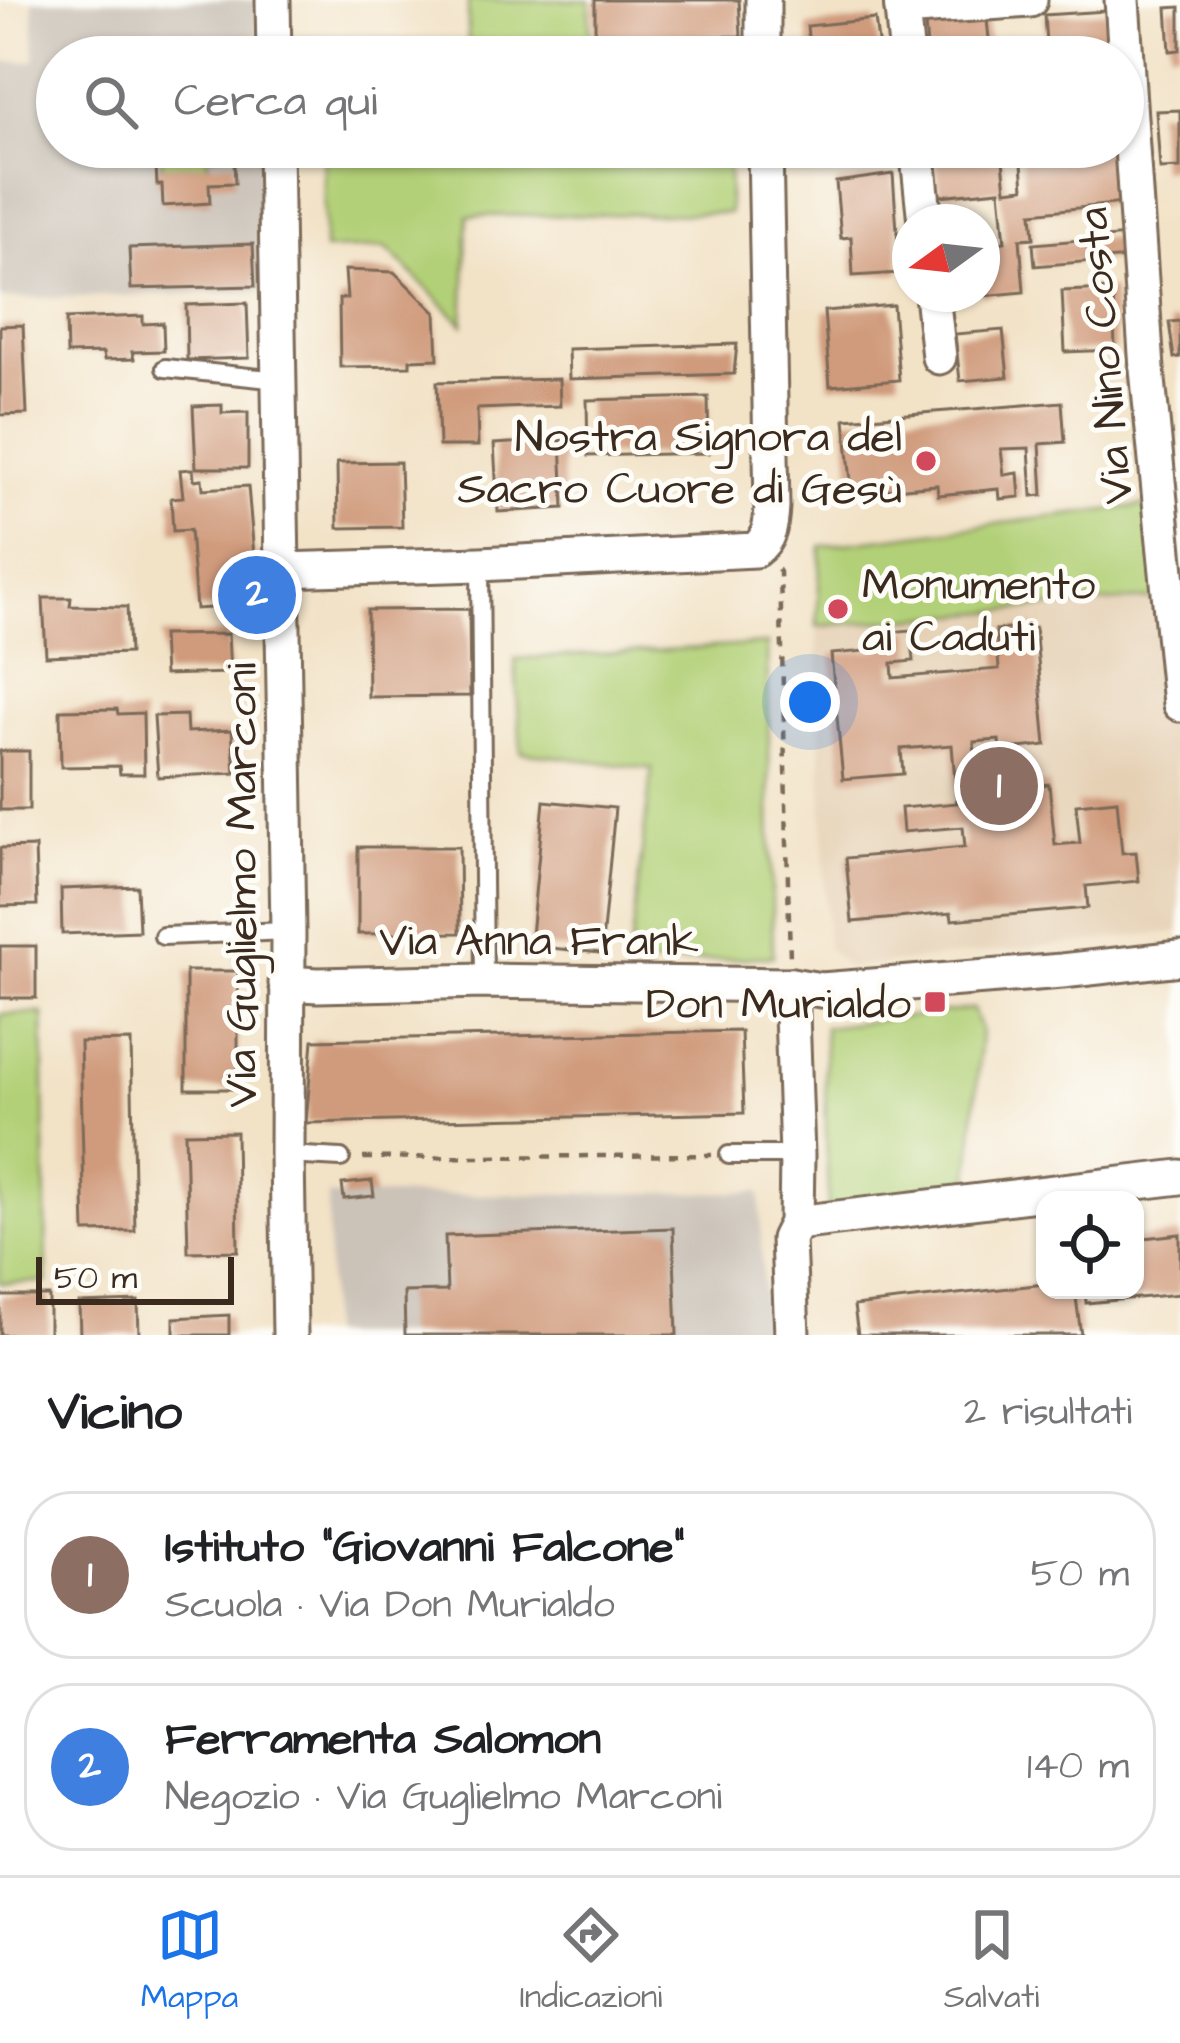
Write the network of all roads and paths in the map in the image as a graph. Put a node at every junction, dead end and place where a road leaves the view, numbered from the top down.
1 (273, 0) edge
2 (763, 0) edge
3 (1030, 0) edge
4 (1122, 0) edge
5 (902, 4) edge
6 (274, 36) edge
7 (764, 36) edge
8 (905, 36) edge
9 (1124, 36) edge
10 (275, 168) edge
11 (765, 168) edge
12 (919, 168) edge
13 (1133, 168) edge
14 (923, 204) edge
15 (934, 312) edge
16 (939, 357) dead end
17 (165, 368) dead end
18 (279, 380) junction
19 (755, 550) junction
20 (480, 564) junction
21 (283, 570) junction
22 (1180, 704) edge
23 (288, 932) junction
24 (163, 936) dead end
25 (1180, 958) edge
26 (484, 981) junction
27 (286, 983) junction
28 (790, 985) junction
29 (286, 1155) junction
30 (729, 1155) joint
31 (797, 1155) junction
32 (341, 1158) joint
33 (1180, 1178) edge
34 (796, 1223) junction
35 (290, 1335) edge
36 (792, 1335) edge

1 - 6 street
2 - 7 street
3 - 5 street
4 - 9 street, Via Nino Costa
5 - 8 street
10 - 18 street, Via Guglielmo Marconi
11 - 19 street
12 - 14 street
13 - 22 street, Via Nino Costa
15 - 16 street
17 - 18 lane
18 - 21 street, Via Guglielmo Marconi
19 - 20 street
19 - 28 path
20 - 21 street
20 - 26 lane
21 - 23 street, Via Guglielmo Marconi
23 - 24 lane
23 - 27 street, Via Guglielmo Marconi
25 - 28 street, Via Anna Frank
26 - 27 street, Via Anna Frank
26 - 28 street, Via Anna Frank
27 - 29 street, Via Guglielmo Marconi
28 - 31 street
29 - 32 lane
29 - 35 street, Via Guglielmo Marconi
30 - 31 lane
30 - 32 path
31 - 34 street
33 - 34 street
34 - 36 street

